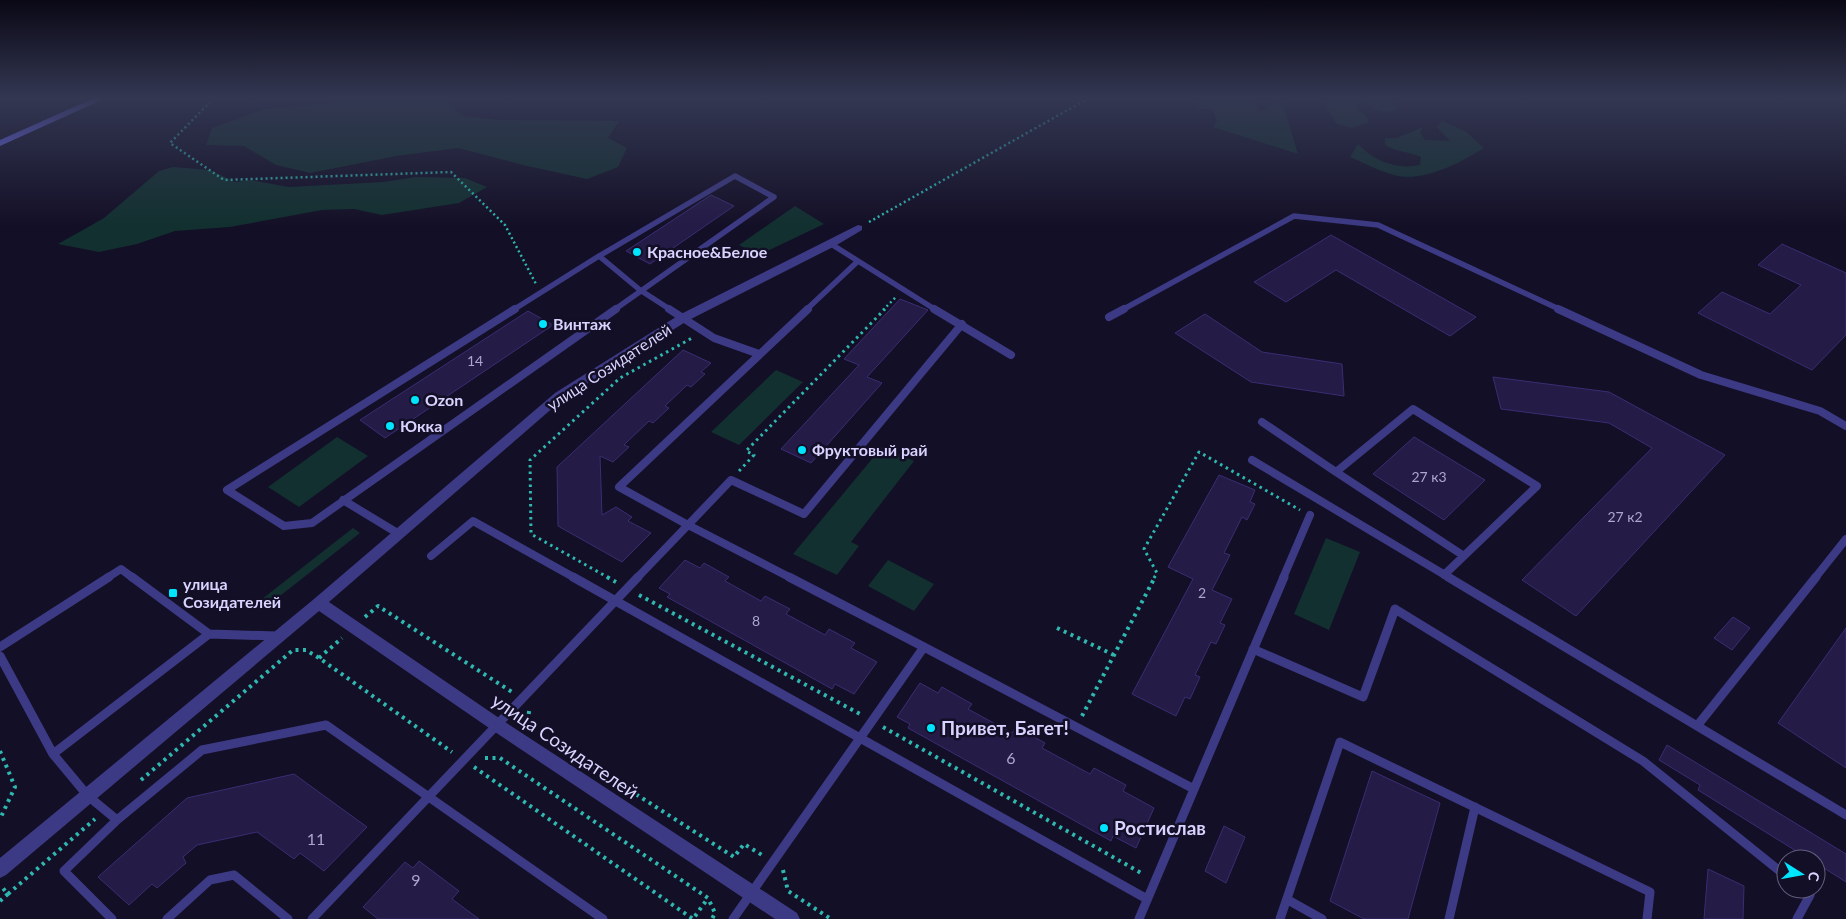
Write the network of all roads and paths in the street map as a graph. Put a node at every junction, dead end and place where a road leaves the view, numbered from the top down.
1 (172, 141) edge
2 (1013, 141) edge
3 (858, 228) joint
4 (832, 244) junction
5 (599, 256) junction
6 (857, 262) junction
7 (903, 289) junction
8 (640, 290) junction
9 (541, 293) junction
10 (1109, 317) dead end
11 (683, 318) junction
12 (962, 324) junction
13 (704, 332) junction
14 (759, 354) junction
15 (1011, 355) dead end
16 (1262, 422) dead end
17 (1846, 426) edge
18 (1252, 460) dead end
19 (1336, 472) junction
20 (731, 480) junction
21 (343, 500) junction
22 (1310, 515) joint
23 (688, 525) junction
24 (399, 534) junction
25 (1846, 539) edge
26 (431, 556) dead end
27 (1464, 556) junction
28 (1444, 575) junction
29 (627, 588) junction
30 (615, 601) junction
31 (319, 603) junction
32 (354, 627) junction
33 (1057, 628) dead end
34 (209, 634) junction
35 (279, 636) junction
36 (0, 647) edge
37 (924, 647) junction
38 (1253, 649) junction
39 (1114, 655) junction
40 (0, 656) edge
41 (319, 658) junction
42 (523, 698) junction
43 (872, 721) junction
44 (497, 725) junction
45 (1697, 726) junction
46 (1076, 727) junction
47 (536, 730) dead end
48 (860, 739) junction
49 (0, 751) edge
50 (52, 754) junction
51 (463, 761) junction
52 (586, 762) dead end
53 (474, 767) junction
54 (135, 785) dead end
55 (1194, 788) junction
56 (88, 796) junction
57 (429, 797) junction
58 (1475, 807) junction
59 (105, 810) junction
60 (1846, 815) edge
61 (0, 820) edge
62 (117, 820) junction
63 (773, 862) junction
64 (1776, 868) edge
65 (0, 869) edge
66 (0, 884) edge
67 (751, 893) junction
68 (8, 894) junction
69 (1143, 897) junction
70 (708, 898) junction
71 (1808, 899) edge
72 (1288, 900) junction
73 (0, 901) edge
74 (112, 919) edge
75 (167, 919) edge
76 (288, 919) edge
77 (312, 919) edge
78 (603, 919) edge
79 (712, 919) edge
80 (733, 919) edge
81 (791, 919) edge
82 (832, 919) edge
83 (1139, 919) edge
84 (1280, 919) edge
85 (1322, 919) edge
86 (1448, 919) edge
87 (1646, 919) edge
88 (1797, 919) edge

1 - 9 path
2 - 3 path
3 - 4 street, улица Созидателей
4 - 6 lane
4 - 11 street, улица Созидателей
5 - 8 lane
5 - 8 lane
5 - 9 lane
6 - 7 lane
6 - 14 lane
7 - 12 lane
7 - 20 path
8 - 11 lane
8 - 21 lane
9 - 21 lane
10 - 17 lane
11 - 13 lane
11 - 24 street, улица Созидателей
12 - 15 lane
12 - 20 lane
13 - 14 lane
13 - 29 path
14 - 23 lane
16 - 19 lane
18 - 28 lane
19 - 27 lane
19 - 27 lane
20 - 23 lane
21 - 24 lane
22 - 38 lane
22 - 39 path
23 - 29 lane
23 - 37 lane
24 - 31 street, улица Созидателей
25 - 45 lane
26 - 30 lane
27 - 28 lane
28 - 45 lane
29 - 30 lane
29 - 43 path
30 - 42 lane
30 - 48 lane
31 - 32 street, улица Созидателей
31 - 35 street, улица Созидателей
32 - 41 path
32 - 42 path
32 - 44 street, улица Созидателей
33 - 39 path
34 - 35 lane
34 - 36 lane
34 - 50 lane
35 - 56 street, улица Созидателей
37 - 43 lane
37 - 46 lane
38 - 55 lane
38 - 64 lane
39 - 46 path
40 - 50 lane
41 - 51 path
41 - 54 path
42 - 44 lane
42 - 47 path
43 - 48 lane
43 - 69 path
44 - 51 lane
44 - 67 street, улица Созидателей
45 - 60 lane
46 - 55 lane
48 - 63 lane
48 - 69 lane
49 - 61 path
50 - 56 lane
51 - 53 path
51 - 57 lane
52 - 63 path
53 - 70 path
53 - 70 path
55 - 69 lane
56 - 59 lane
56 - 65 street, улица Созидателей
57 - 62 lane
57 - 77 lane
57 - 78 lane
58 - 72 lane
58 - 86 lane
58 - 87 lane
59 - 62 lane
59 - 68 path
62 - 74 lane
63 - 67 lane
63 - 82 path
66 - 68 path
67 - 80 lane
67 - 81 street, улица Созидателей
68 - 73 path
69 - 83 lane
70 - 79 path
71 - 88 lane
72 - 84 lane
72 - 85 lane
75 - 76 lane

